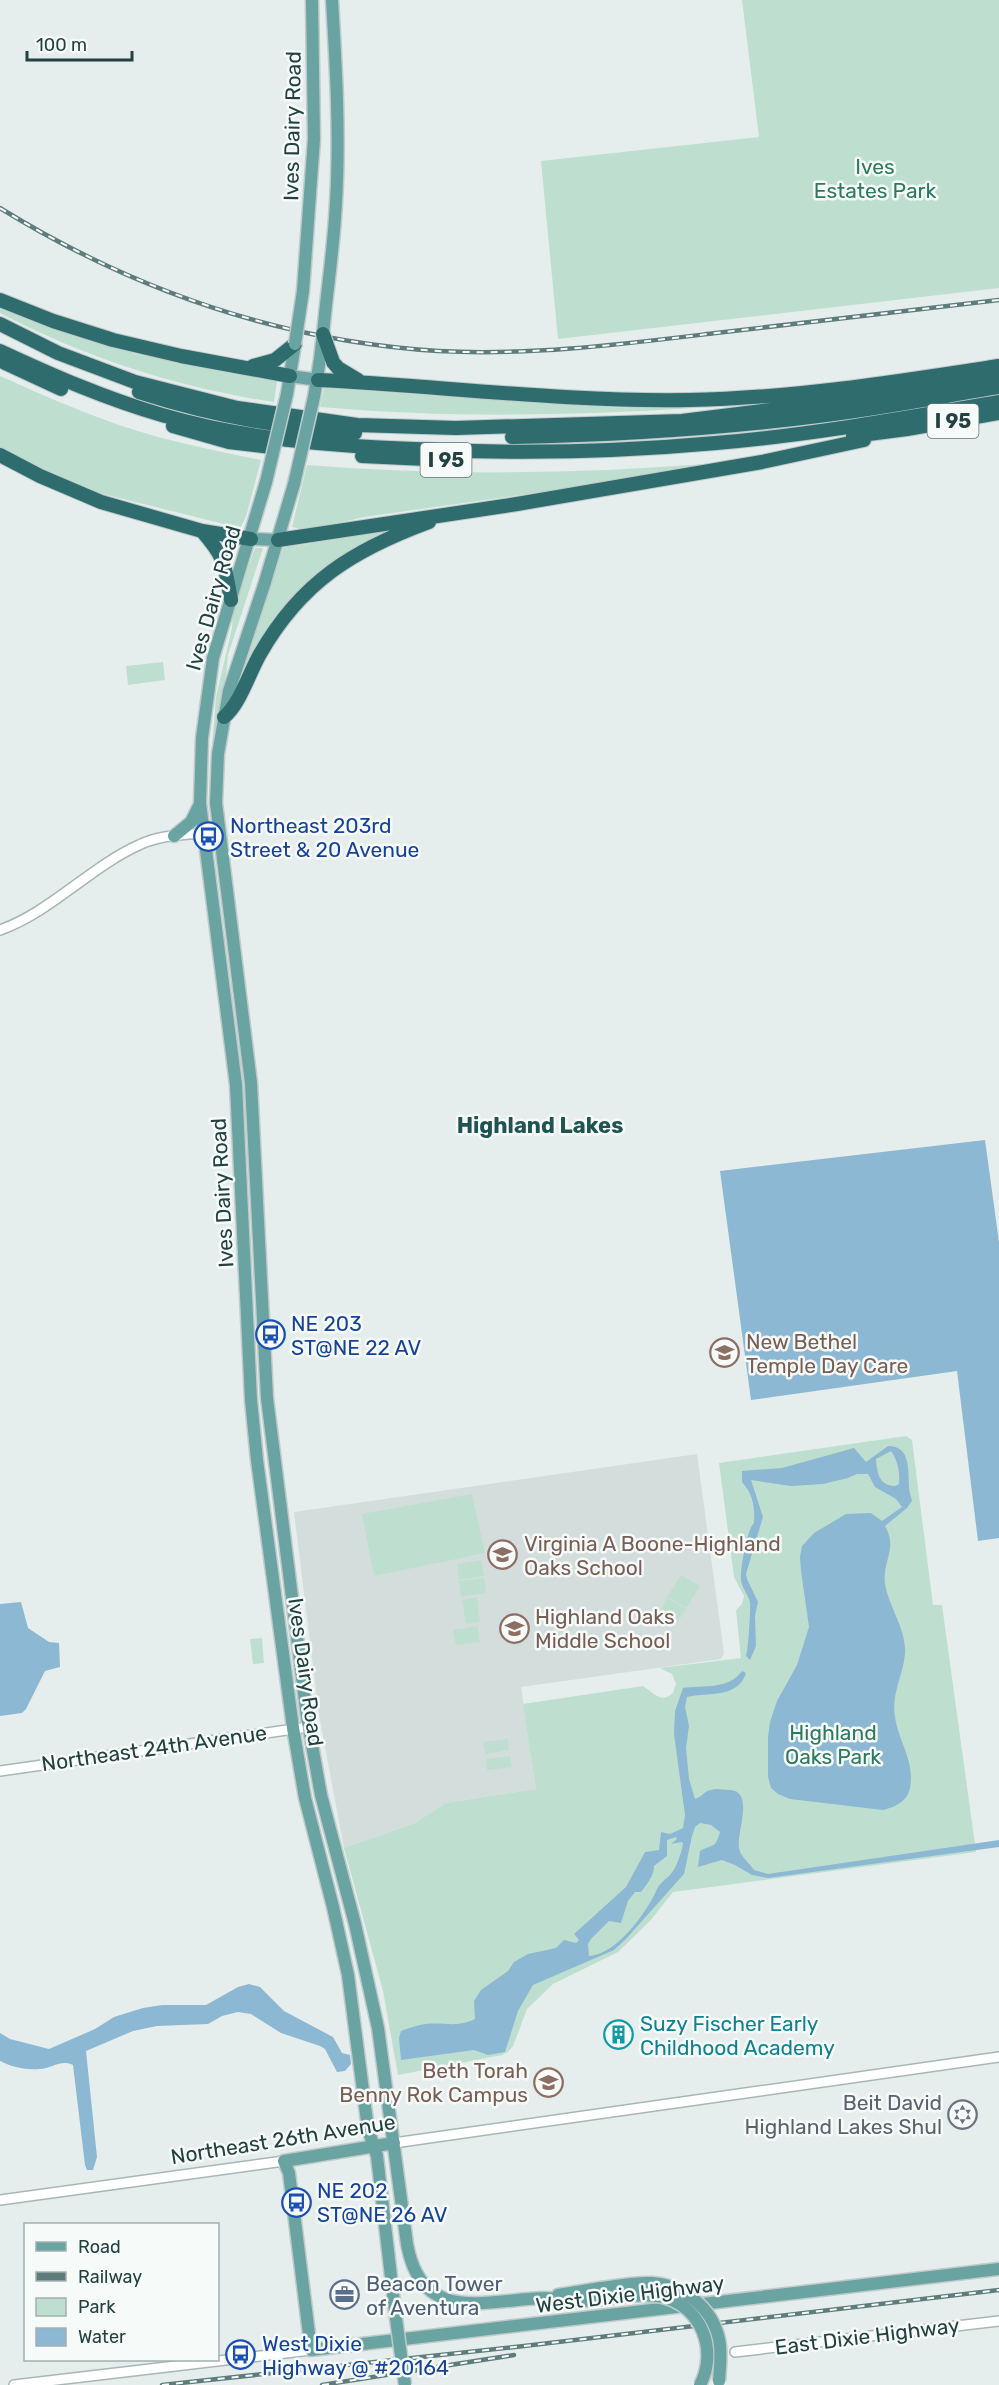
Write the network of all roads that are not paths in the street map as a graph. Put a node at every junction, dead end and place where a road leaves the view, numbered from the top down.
1 (312, 0) edge
2 (332, 0) edge
3 (0, 300) edge
4 (0, 324) edge
5 (0, 334) edge
6 (323, 334) joint
7 (295, 349) junction
8 (0, 351) edge
9 (0, 360) edge
10 (326, 361) junction
11 (999, 366) edge
12 (247, 367) junction
13 (999, 375) edge
14 (290, 376) junction
15 (318, 380) junction
16 (358, 380) junction
17 (999, 387) edge
18 (999, 402) edge
19 (999, 414) edge
20 (907, 429) junction
21 (0, 455) edge
22 (448, 516) junction
23 (202, 531) junction
24 (251, 539) junction
25 (278, 540) junction
26 (231, 600) junction
27 (224, 717) junction
28 (200, 803) junction
29 (219, 830) junction
30 (203, 832) junction
31 (174, 836) junction
32 (0, 930) edge
33 (308, 1727) junction
34 (293, 1728) junction
35 (0, 1770) edge
36 (999, 2057) edge
37 (394, 2143) junction
38 (374, 2147) junction
39 (284, 2160) junction
40 (0, 2200) edge
41 (999, 2270) edge
42 (601, 2294) junction
43 (999, 2321) edge
44 (311, 2350) junction
45 (735, 2352) dead end
46 (401, 2356) junction
47 (218, 2361) edge
48 (219, 2361) edge
49 (719, 2383) edge
50 (14, 2385) edge
51 (397, 2385) edge
52 (405, 2385) edge
53 (700, 2385) edge

1 - 7 main road, Ives Dairy Road, bridge
2 - 6 main road, Ives Dairy Road
3 - 12 highway
4 - 13 highway, I 95
5 - 17 highway
6 - 10 highway, bridge
7 - 12 highway
7 - 14 main road, Ives Dairy Road
8 - 18 highway
9 - 20 highway, I 95
10 - 15 main road, Ives Dairy Road
10 - 16 highway
11 - 16 highway
12 - 14 highway
14 - 15 main road
14 - 24 main road, Ives Dairy Road, bridge
15 - 16 highway
15 - 25 main road, Ives Dairy Road, bridge
19 - 20 highway, I 95
20 - 22 highway
21 - 23 highway
22 - 25 highway
22 - 27 highway
23 - 24 highway
23 - 26 highway
24 - 25 main road
24 - 26 main road, Ives Dairy Road
25 - 27 main road, Ives Dairy Road
26 - 28 main road, Ives Dairy Road
27 - 29 main road, Ives Dairy Road
28 - 30 main road, Ives Dairy Road
28 - 31 main road
29 - 30 main road
29 - 33 main road, Ives Dairy Road
30 - 31 street
30 - 34 main road, Ives Dairy Road
31 - 32 street
33 - 34 street, Northeast 24th Avenue
33 - 37 main road, Ives Dairy Road
34 - 35 street, Northeast 24th Avenue
34 - 38 main road, Ives Dairy Road
36 - 37 street, Northeast 26th Avenue
37 - 38 main road, Northeast 26th Avenue
37 - 42 main road, Ives Dairy Road
38 - 39 main road, Northeast 26th Avenue
38 - 46 main road, Ives Dairy Road, bridge
39 - 40 street, Northeast 26th Avenue
39 - 44 main road
41 - 44 main road, West Dixie Highway
42 - 49 main road, bridge
42 - 53 main road, bridge
43 - 45 street, East Dixie Highway
44 - 48 street, West Dixie Highway
46 - 51 main road
46 - 52 main road, Ives Dairy Road, bridge
47 - 50 street, West Dixie Highway

